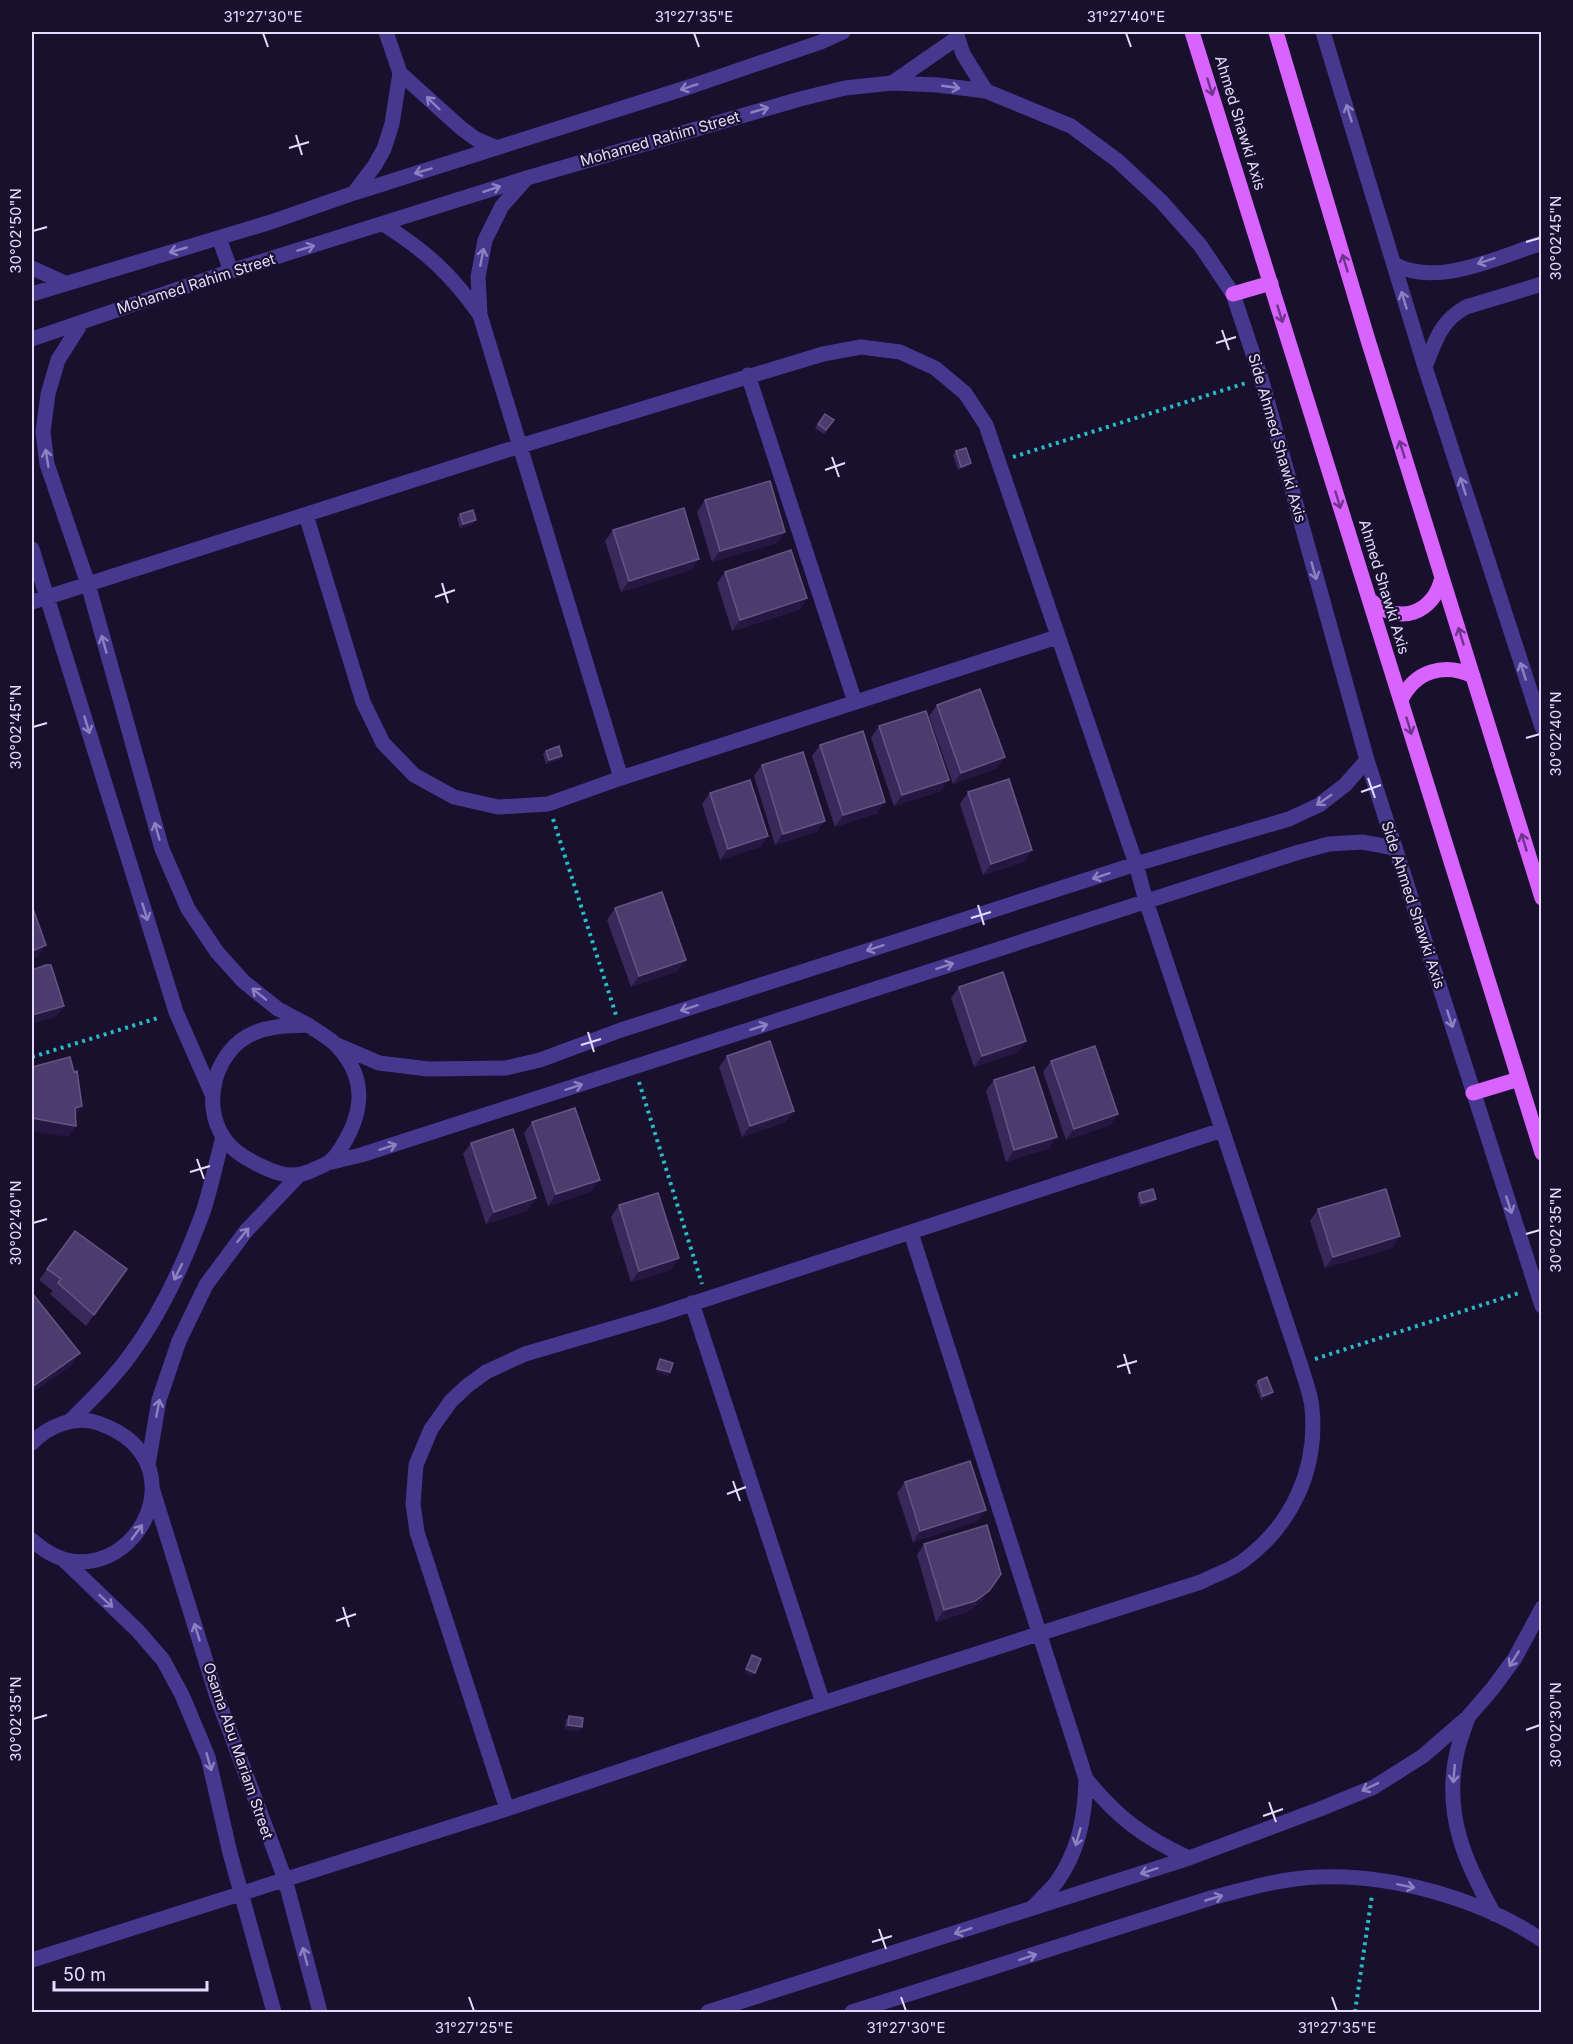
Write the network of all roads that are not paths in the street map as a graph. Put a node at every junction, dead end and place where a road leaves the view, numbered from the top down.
1 (386, 32) edge
2 (843, 32) edge
3 (1192, 32) edge
4 (1276, 32) edge
5 (1323, 32) edge
6 (956, 35) edge
7 (400, 73) junction
8 (892, 83) junction
9 (986, 91) junction
10 (497, 148) junction
11 (527, 178) junction
12 (354, 193) junction
13 (383, 224) junction
14 (219, 238) junction
15 (1542, 243) edge
16 (1394, 264) junction
17 (32, 268) edge
18 (231, 271) junction
19 (65, 283) junction
20 (1271, 283) junction
21 (1542, 284) edge
22 (32, 294) edge
23 (1233, 294) junction
24 (480, 315) junction
25 (82, 322) junction
26 (32, 339) edge
27 (1425, 367) junction
28 (748, 375) junction
29 (520, 447) junction
30 (306, 515) junction
31 (32, 549) edge
32 (1442, 577) junction
33 (88, 584) junction
34 (47, 597) junction
35 (1370, 600) junction
36 (32, 602) edge
37 (1057, 637) junction
38 (1473, 676) junction
39 (1401, 700) junction
40 (855, 702) junction
41 (1542, 727) edge
42 (1367, 760) junction
43 (621, 778) junction
44 (1395, 848) junction
45 (1136, 864) junction
46 (1542, 898) edge
47 (1146, 901) junction
48 (308, 1025) junction
49 (337, 1045) junction
50 (1519, 1079) junction
51 (1473, 1093) junction
52 (212, 1094) junction
53 (1222, 1130) junction
54 (223, 1137) junction
55 (1542, 1153) edge
56 (332, 1162) junction
57 (299, 1175) junction
58 (911, 1233) junction
59 (699, 1301) junction
60 (1542, 1306) edge
61 (69, 1422) junction
62 (34, 1438) edge
63 (148, 1465) junction
64 (153, 1491) junction
65 (35, 1546) edge
66 (64, 1560) junction
67 (1542, 1608) edge
68 (1040, 1635) junction
69 (823, 1702) junction
70 (1468, 1717) junction
71 (1086, 1779) junction
72 (507, 1809) junction
73 (1189, 1858) junction
74 (285, 1879) junction
75 (242, 1893) junction
76 (1031, 1909) junction
77 (1494, 1914) junction
78 (1542, 1940) edge
79 (32, 1960) edge
80 (710, 2012) edge
81 (274, 2013) edge
82 (320, 2013) edge
83 (852, 2013) edge

1 - 7 street
2 -> 10 street
3 -> 20 main road, Ahmed Shawki Axis
32 -> 4 main road
16 -> 5 street
6 - 8 street
6 - 9 street
10 -> 7 street
7 - 12 street
8 -> 9 street, Mohamed Rahim Street
11 -> 8 street, Mohamed Rahim Street
9 - 23 street, Mohamed Rahim Street
10 -> 12 street
13 -> 11 street, Mohamed Rahim Street
24 -> 11 street
12 - 14 street
18 -> 13 street, Mohamed Rahim Street
13 - 24 street
14 - 18 street
14 -> 19 street
15 -> 16 street
27 -> 16 street
17 - 19 street
18 - 25 street, Mohamed Rahim Street
19 - 22 street
20 - 23 main road
20 -> 35 main road, Ahmed Shawki Axis
21 - 27 street
23 -> 42 street, Side Ahmed Shawki Axis
24 - 29 street
25 - 26 street, Mohamed Rahim Street
33 -> 25 street
41 -> 27 street
28 - 29 street
28 - 37 street
28 - 40 street
29 - 30 street
29 - 43 street
30 - 33 street
30 - 43 street
31 - 34 street
32 - 35 main road
38 -> 32 main road
33 - 34 street
48 -> 33 street
34 - 36 street
34 -> 52 street
35 - 39 main road, Ahmed Shawki Axis
37 - 40 street
37 - 45 street
38 - 39 main road
46 -> 38 main road
39 -> 50 main road, Ahmed Shawki Axis
40 - 43 street
42 - 44 street, Side Ahmed Shawki Axis
42 -> 45 street
44 - 47 street
44 -> 51 street, Side Ahmed Shawki Axis
45 - 47 street
45 -> 49 street
47 - 53 street
56 -> 47 street
48 - 49 street
48 - 52 street
49 - 56 street
50 - 51 main road
50 - 55 main road, Ahmed Shawki Axis
51 -> 60 street, Side Ahmed Shawki Axis
52 - 54 street
53 - 58 street
53 - 68 street
54 - 57 street
54 -> 61 street
56 - 57 street
63 -> 57 street
58 - 59 street
58 - 68 street
59 - 69 street
59 - 72 street
61 - 62 street
61 - 63 street
63 - 64 street, Osama Abu Mariam Street
66 -> 64 street
74 -> 64 street, Osama Abu Mariam Street
65 - 66 street
66 -> 75 street, Osama Abu Mariam Street
67 -> 70 street
68 - 69 street
68 - 71 street
69 - 72 street
70 -> 73 street
70 -> 77 street
71 - 73 street
71 -> 76 street
72 - 74 street
73 -> 76 street
74 - 75 street
82 -> 74 street, Osama Abu Mariam Street
75 - 79 street
75 - 81 street, Osama Abu Mariam Street
76 -> 80 street
77 - 78 street
83 -> 77 street

